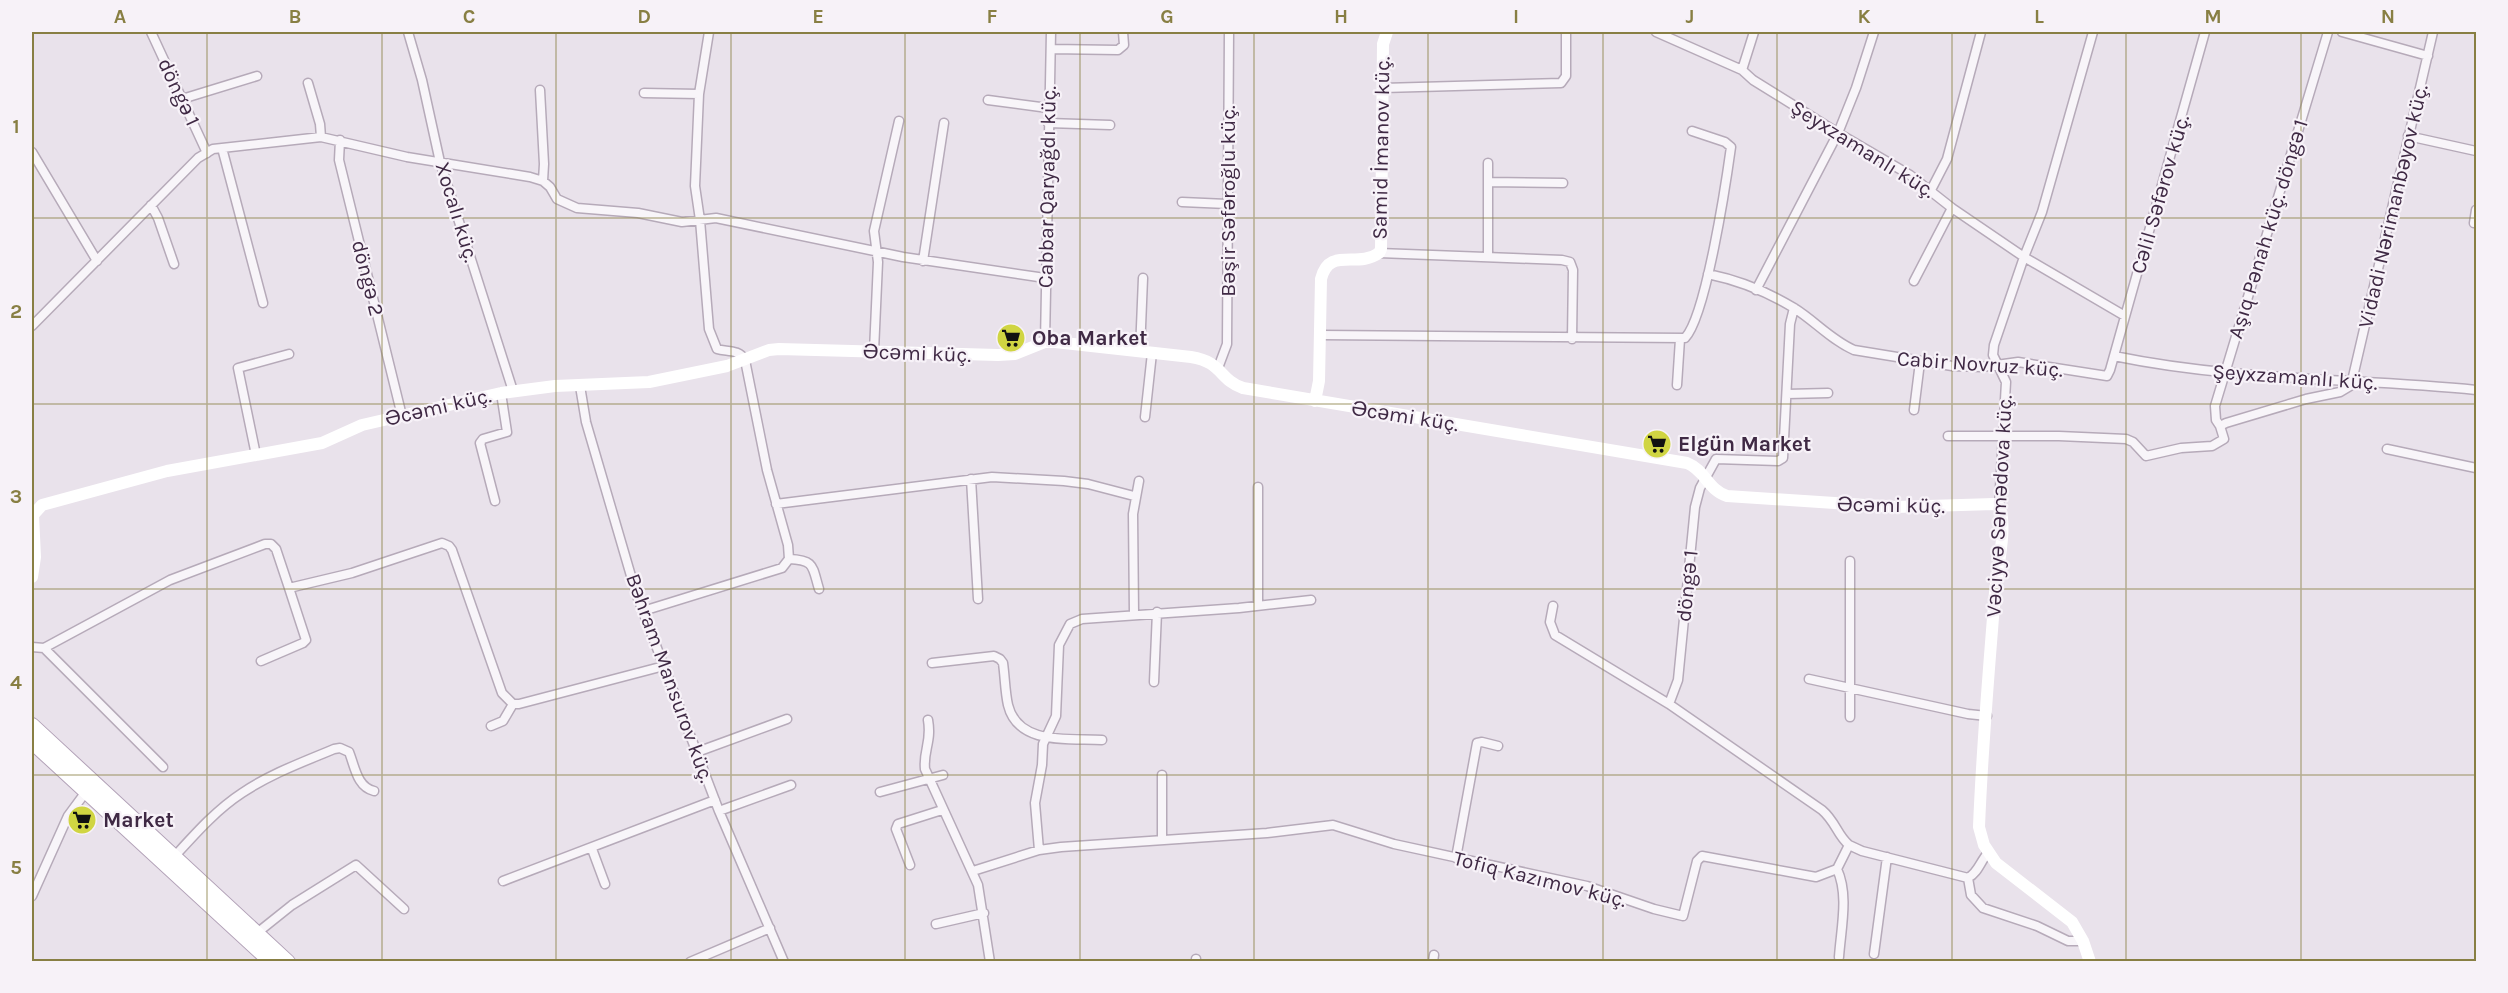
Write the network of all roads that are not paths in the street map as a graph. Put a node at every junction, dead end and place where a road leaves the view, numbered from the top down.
1 (151, 32) edge
2 (408, 32) edge
3 (709, 32) edge
4 (1051, 32) edge
5 (1124, 32) edge
6 (1229, 32) edge
7 (1384, 32) edge
8 (1566, 32) edge
9 (1656, 32) edge
10 (1754, 32) edge
11 (1874, 32) edge
12 (1981, 32) edge
13 (2093, 32) edge
14 (2205, 32) edge
15 (2328, 32) edge
16 (2342, 32) edge
17 (2433, 32) edge
18 (1051, 49) junction
19 (2428, 56) junction
20 (1742, 70) junction
21 (256, 76) dead end
22 (308, 83) dead end
23 (1383, 88) junction
24 (540, 90) dead end
25 (644, 93) dead end
26 (699, 94) junction
27 (182, 99) junction
28 (988, 100) dead end
29 (1048, 108) junction
30 (899, 120) dead end
31 (944, 123) dead end
32 (1048, 123) junction
33 (1110, 125) dead end
34 (1692, 131) dead end
35 (1838, 133) junction
36 (2408, 136) junction
37 (321, 137) junction
38 (340, 140) junction
39 (222, 148) junction
40 (2476, 151) edge
41 (32, 152) edge
42 (207, 153) junction
43 (440, 162) junction
44 (1488, 163) dead end
45 (543, 181) junction
46 (1488, 182) junction
47 (1563, 183) dead end
48 (1930, 190) junction
49 (1182, 202) dead end
50 (1227, 204) junction
51 (151, 205) junction
52 (1952, 207) junction
53 (2476, 210) edge
54 (700, 220) junction
55 (2474, 223) dead end
56 (877, 251) junction
57 (1379, 253) junction
58 (1488, 257) junction
59 (2024, 257) junction
60 (97, 261) junction
61 (923, 261) junction
62 (174, 264) dead end
63 (1708, 274) junction
64 (1045, 278) junction
65 (1143, 278) dead end
66 (1914, 281) dead end
67 (1756, 290) junction
68 (263, 303) dead end
69 (1794, 308) junction
70 (2125, 316) junction
71 (32, 326) edge
72 (1321, 335) junction
73 (1572, 339) junction
74 (1680, 339) junction
75 (1045, 342) junction
76 (874, 351) junction
77 (1146, 352) junction
78 (289, 354) dead end
79 (2114, 356) junction
80 (745, 360) junction
81 (1920, 362) junction
82 (1996, 364) junction
83 (1218, 368) junction
84 (2225, 374) junction
85 (2352, 381) junction
86 (1677, 385) dead end
87 (580, 386) junction
88 (2476, 390) edge
89 (507, 392) junction
90 (1828, 393) dead end
91 (1787, 394) junction
92 (1315, 401) junction
93 (1914, 410) dead end
94 (402, 416) junction
95 (1145, 417) dead end
96 (2220, 426) junction
97 (1948, 436) dead end
98 (2003, 437) junction
99 (2387, 449) dead end
100 (256, 455) junction
101 (2476, 468) edge
102 (1705, 477) junction
103 (971, 479) junction
104 (1138, 481) dead end
105 (1258, 487) dead end
106 (1134, 496) junction
107 (495, 501) dead end
108 (776, 504) junction
109 (1999, 506) junction
110 (32, 515) edge
111 (789, 559) junction
112 (1850, 561) dead end
113 (32, 577) edge
114 (289, 588) junction
115 (819, 590) dead end
116 (978, 599) dead end
117 (1311, 600) dead end
118 (1258, 605) junction
119 (1553, 606) dead end
120 (643, 611) junction
121 (1157, 612) junction
122 (1134, 614) junction
123 (32, 647) edge
124 (44, 648) junction
125 (261, 661) dead end
126 (932, 663) dead end
127 (664, 666) junction
128 (1809, 679) dead end
129 (1154, 682) dead end
130 (1851, 688) junction
131 (513, 704) junction
132 (1669, 704) junction
133 (1987, 716) junction
134 (1850, 717) dead end
135 (787, 719) dead end
136 (928, 720) dead end
137 (32, 725) edge
138 (491, 726) dead end
139 (1046, 736) junction
140 (1102, 740) dead end
141 (32, 742) edge
142 (1498, 746) dead end
143 (697, 752) junction
144 (164, 767) dead end
145 (943, 775) dead end
146 (1162, 776) dead end
147 (928, 780) junction
148 (791, 785) dead end
149 (374, 791) dead end
150 (880, 792) dead end
151 (85, 793) junction
152 (715, 801) junction
153 (719, 810) junction
154 (942, 810) junction
155 (1162, 839) junction
156 (1849, 845) junction
157 (592, 849) junction
158 (1039, 850) junction
159 (1988, 852) junction
160 (174, 856) junction
161 (1887, 857) junction
162 (1456, 858) junction
163 (910, 866) dead end
164 (1838, 869) junction
165 (973, 870) junction
166 (1968, 878) junction
167 (503, 881) dead end
168 (605, 884) dead end
169 (32, 896) edge
170 (404, 909) dead end
171 (984, 913) junction
172 (936, 924) dead end
173 (770, 928) junction
174 (257, 933) junction
175 (2083, 941) junction
176 (1874, 954) dead end
177 (1839, 957) dead end
178 (272, 962) edge
179 (288, 962) edge
180 (690, 962) edge
181 (784, 962) edge
182 (990, 962) edge
183 (2090, 962) edge

1 - 27 street, döngə 1
2 - 43 street, Xocalı küç.
3 - 26 street
4 - 18 street, Cabbar Qaryağdı küç.
5 - 18 street
6 - 50 street, Bəşir Səfəroğlu küç.
7 - 23 street, Samid İmanov küç.
8 - 23 street
9 - 20 street, Şeyxzamanlı küç.
10 - 20 street
11 - 35 street
12 - 48 street
13 - 59 street, Vəciyyə Səmədova küç.
14 - 70 street, Cəlil Səfərov küç.
15 - 84 street, Aşıq Pənah küç. döngə 1
16 - 19 street
17 - 19 street, Vidadi Nərimanbəyov küç.
18 - 29 street, Cabbar Qaryağdı küç.
19 - 36 street, Vidadi Nərimanbəyov küç.
20 - 35 street, Şeyxzamanlı küç.
21 - 27 street
22 - 37 street
23 - 57 street, Samid İmanov küç.
24 - 45 street
25 - 26 street
26 - 54 street
27 - 42 street, döngə 1
28 - 29 street
29 - 32 street, Cabbar Qaryağdı küç.
30 - 56 street
31 - 61 street
32 - 33 street
32 - 64 street, Cabbar Qaryağdı küç.
34 - 63 street
35 - 48 street, Şeyxzamanlı küç.
35 - 67 street
36 - 40 street
36 - 85 street, Vidadi Nərimanbəyov küç.
37 - 38 street
37 - 39 street
38 - 43 street
38 - 94 street, döngə 2
39 - 42 street
39 - 68 street
41 - 60 street
42 - 51 street
43 - 45 street
43 - 89 street, Xocalı küç.
44 - 46 street
45 - 54 street
46 - 47 street
46 - 58 street
48 - 52 street, Şeyxzamanlı küç.
49 - 50 street
50 - 83 street, Bəşir Səfəroğlu küç.
51 - 60 street
51 - 62 street
52 - 59 street, Şeyxzamanlı küç.
52 - 66 street
53 - 55 street
54 - 56 street
54 - 80 street
56 - 61 street
56 - 76 street
57 - 58 street
57 - 72 street, Samid İmanov küç.
58 - 73 street
59 - 70 street, Şeyxzamanlı küç.
59 - 82 street, Vəciyyə Səmədova küç.
60 - 71 street
61 - 64 street
63 - 67 street, Cabir Novruz küç.
63 - 74 street
64 - 75 street, Cabbar Qaryağdı küç.
65 - 77 street
67 - 69 street, Cabir Novruz küç.
69 - 81 street, Cabir Novruz küç.
69 - 91 street, döngə 1
70 - 79 street, Cəlil Səfərov küç.
72 - 73 street
72 - 92 street, Samid İmanov küç.
73 - 74 street
74 - 86 street
75 - 76 street, Əcəmi küç.
75 - 77 street, Əcəmi küç.
76 - 80 street, Əcəmi küç.
77 - 83 street, Əcəmi küç.
77 - 95 street
78 - 100 street
79 - 82 street, Cabir Novruz küç.
79 - 84 street, Şeyxzamanlı küç.
80 - 87 street, Əcəmi küç.
80 - 108 street
81 - 82 street, Cabir Novruz küç.
81 - 93 street
82 - 98 street, Vəciyyə Səmədova küç.
83 - 92 street, Əcəmi küç.
84 - 85 street, Şeyxzamanlı küç.
84 - 96 street, Aşıq Pənah küç. döngə 1
85 - 88 street, Şeyxzamanlı küç.
85 - 96 street
87 - 89 street, Əcəmi küç.
87 - 120 street, Bəhram Mansurov küç.
89 - 94 street, Əcəmi küç.
89 - 107 street, Xocalı küç.
90 - 91 street
91 - 102 street, döngə 1
92 - 102 street, Əcəmi küç.
94 - 100 street, Əcəmi küç.
96 - 98 street
97 - 98 street
98 - 109 street, Vəciyyə Səmədova küç.
99 - 101 street
100 - 110 street, Əcəmi küç.
102 - 109 street, Əcəmi küç.
102 - 132 street, döngə 1
103 - 106 street
103 - 108 street
103 - 116 street
104 - 106 street
105 - 118 street
106 - 122 street
108 - 111 street
109 - 133 street, Vəciyyə Səmədova küç.
110 - 113 street, Əcəmi küç.
111 - 115 street
111 - 120 street
112 - 130 street
114 - 124 street
114 - 125 street
114 - 131 street
117 - 118 street
118 - 121 street
119 - 132 street
120 - 127 street, Bəhram Mansurov küç.
121 - 122 street
121 - 129 street
122 - 139 street
123 - 124 street
124 - 144 street
126 - 139 street
127 - 131 street
127 - 143 street, Bəhram Mansurov küç.
128 - 130 street
130 - 133 street
130 - 134 street
131 - 138 street
132 - 156 street
133 - 159 street, Vəciyyə Səmədova küç.
135 - 143 street
136 - 147 street
137 - 160 main road
139 - 140 street
139 - 158 street
141 - 151 main road
142 - 162 street
143 - 152 street, Bəhram Mansurov küç.
145 - 147 street
146 - 155 street
147 - 150 street
147 - 154 street
148 - 153 street
149 - 160 street
151 - 169 street
151 - 178 main road
152 - 153 street, Bəhram Mansurov küç.
152 - 157 street
153 - 173 street, Bəhram Mansurov küç.
154 - 163 street
154 - 165 street
155 - 158 street, Tofiq Kazımov küç.
155 - 162 street, Tofiq Kazımov küç.
156 - 161 street
156 - 164 street
157 - 167 street
157 - 168 street
158 - 165 street, Tofiq Kazımov küç.
159 - 166 street
159 - 175 street
160 - 174 main road
161 - 166 street
161 - 176 street
162 - 164 street, Tofiq Kazımov küç.
164 - 177 street
165 - 171 street
166 - 175 street
170 - 174 street
171 - 172 street
171 - 182 street
173 - 180 street
173 - 181 street, Bəhram Mansurov küç.
174 - 179 main road
175 - 183 street

